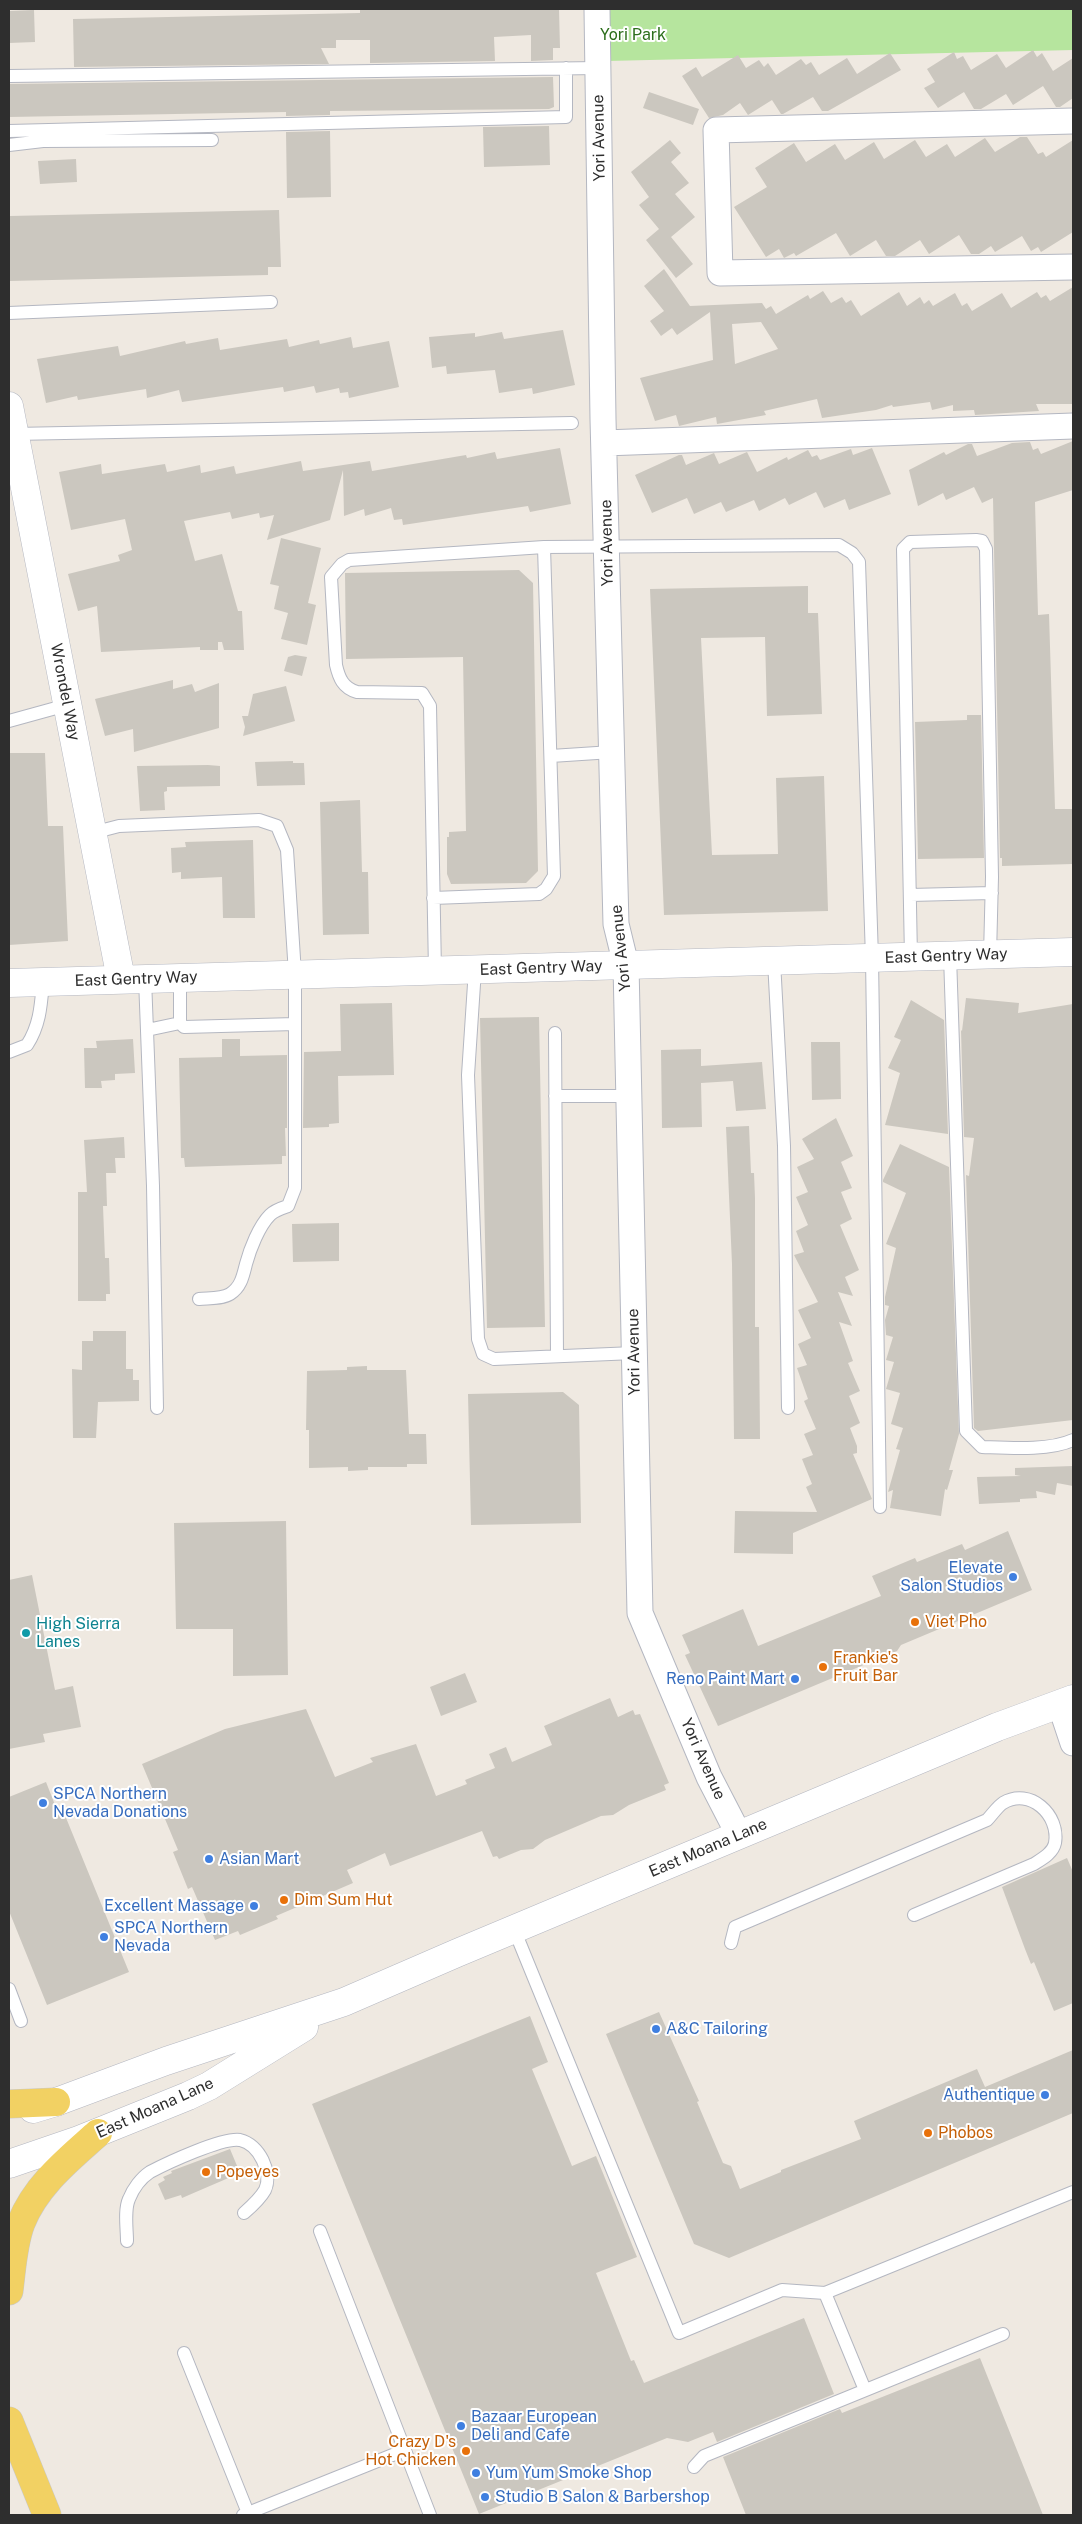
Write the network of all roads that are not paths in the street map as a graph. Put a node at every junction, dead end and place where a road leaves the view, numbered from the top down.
1 (597, 9) edge
2 (566, 68) junction
3 (598, 68) junction
4 (9, 76) edge
5 (1073, 121) edge
6 (9, 131) edge
7 (212, 140) dead end
8 (9, 145) edge
9 (1073, 267) edge
10 (271, 302) dead end
11 (9, 313) edge
12 (9, 406) edge
13 (572, 423) dead end
14 (1073, 426) edge
15 (14, 434) junction
16 (604, 442) junction
17 (606, 546) junction
18 (544, 548) junction
19 (67, 704) junction
20 (9, 721) edge
21 (612, 752) junction
22 (551, 756) junction
23 (92, 833) junction
24 (992, 893) junction
25 (910, 895) junction
26 (433, 898) junction
27 (1073, 952) edge
28 (990, 955) junction
29 (950, 956) junction
30 (911, 957) junction
31 (872, 958) junction
32 (774, 961) junction
33 (626, 965) junction
34 (435, 970) junction
35 (475, 970) junction
36 (295, 974) junction
37 (180, 978) junction
38 (133, 979) junction
39 (43, 982) junction
40 (9, 983) edge
41 (180, 1023) junction
42 (295, 1024) junction
43 (147, 1030) junction
44 (555, 1033) dead end
45 (9, 1052) edge
46 (555, 1096) junction
47 (628, 1096) junction
48 (200, 1299) dead end
49 (634, 1352) junction
50 (557, 1356) junction
51 (157, 1408) dead end
52 (788, 1408) dead end
53 (1073, 1440) edge
54 (880, 1507) dead end
55 (1066, 1702) edge
56 (1073, 1743) edge
57 (738, 1836) junction
58 (914, 1915) dead end
59 (514, 1929) junction
60 (731, 1943) dead end
61 (9, 1989) edge
62 (344, 2002) junction
63 (21, 2021) dead end
64 (56, 2102) junction
65 (9, 2104) edge
66 (9, 2114) edge
67 (98, 2133) junction
68 (9, 2164) edge
69 (1073, 2192) edge
70 (244, 2213) dead end
71 (320, 2231) dead end
72 (127, 2241) dead end
73 (9, 2291) edge
74 (825, 2293) junction
75 (1004, 2334) dead end
76 (184, 2353) dead end
77 (865, 2390) junction
78 (9, 2421) edge
79 (405, 2450) junction
80 (694, 2467) dead end
81 (246, 2514) edge
82 (47, 2515) edge
83 (430, 2515) edge

1 - 3 street, Yori Avenue
2 - 3 lane
2 - 4 lane
2 - 6 lane
3 - 16 street, Yori Avenue
5 - 9 street
7 - 8 lane
10 - 11 lane
12 - 15 street, Wrondel Way
13 - 15 lane
14 - 16 street
15 - 19 street, Wrondel Way
16 - 17 street, Yori Avenue
17 - 18 lane
17 - 21 street, Yori Avenue
17 - 31 lane
18 - 22 lane
18 - 26 lane
19 - 20 lane
19 - 23 street, Wrondel Way
21 - 22 lane
21 - 33 street, Yori Avenue
22 - 26 lane
23 - 36 lane
23 - 38 street, Wrondel Way
24 - 25 lane
24 - 25 lane
24 - 28 lane
25 - 30 lane
26 - 34 lane
27 - 28 street, East Gentry Way
28 - 29 street, East Gentry Way
29 - 30 street, East Gentry Way
29 - 53 lane
30 - 31 street, East Gentry Way
31 - 32 street, East Gentry Way
31 - 54 lane
32 - 33 street, East Gentry Way
32 - 52 lane
33 - 35 street, East Gentry Way
33 - 47 street, Yori Avenue
34 - 35 street, East Gentry Way
34 - 36 street, East Gentry Way
35 - 50 lane
36 - 37 street, East Gentry Way
36 - 42 lane
37 - 38 street, East Gentry Way
37 - 41 lane
38 - 39 street, East Gentry Way
38 - 43 lane
39 - 40 street, East Gentry Way
39 - 45 lane
41 - 42 lane
41 - 43 lane
42 - 48 lane
43 - 51 lane
44 - 46 lane
46 - 47 lane
46 - 50 lane
47 - 49 street, Yori Avenue
49 - 50 lane
49 - 57 street, Yori Avenue
55 - 56 street
55 - 57 street, East Moana Lane
57 - 59 street, East Moana Lane
58 - 60 lane
59 - 62 street, East Moana Lane
59 - 74 lane
61 - 63 lane
62 - 64 street, East Moana Lane
62 - 67 street, East Moana Lane
64 - 65 main road
64 - 66 street, East Moana Lane
67 - 68 street, East Moana Lane
67 - 73 main road
69 - 74 lane
70 - 72 lane
71 - 79 lane
74 - 77 lane
75 - 77 lane
76 - 81 lane
77 - 80 lane
78 - 82 main road
79 - 81 lane
79 - 83 lane

